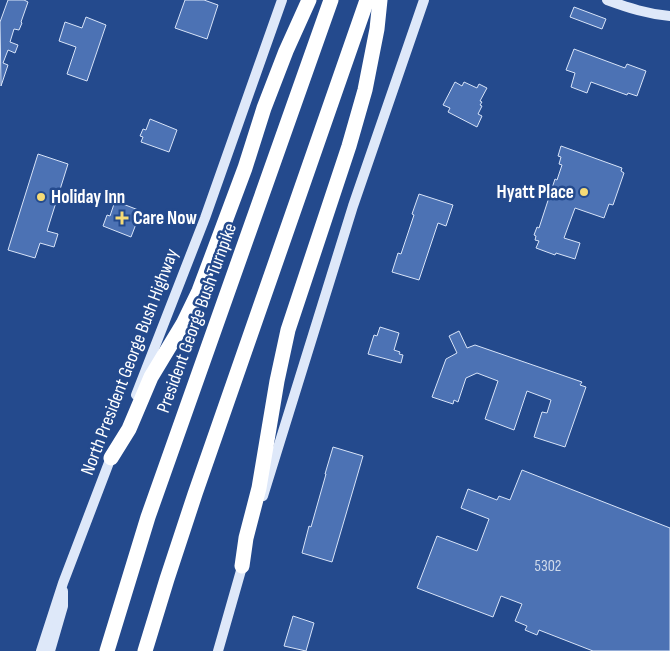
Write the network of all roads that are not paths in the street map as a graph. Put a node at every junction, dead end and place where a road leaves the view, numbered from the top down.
1 (282, 0) edge
2 (308, 0) edge
3 (331, 0) edge
4 (367, 0) edge
5 (380, 0) edge
6 (424, 0) edge
7 (607, 0) edge
8 (670, 16) edge
9 (111, 458) junction
10 (242, 566) junction
11 (63, 583) junction
12 (41, 651) edge
13 (50, 651) edge
14 (108, 651) edge
15 (145, 651) edge
16 (218, 651) edge

1 - 9 main road, North President George Bush Highway
2 - 9 highway
3 - 14 highway, President George Bush Turnpike
4 - 15 highway
5 - 10 highway
6 - 10 main road
7 - 8 main road
9 - 11 main road, North President George Bush Highway
10 - 16 main road
11 - 12 main road, North President George Bush Highway
11 - 13 main road

